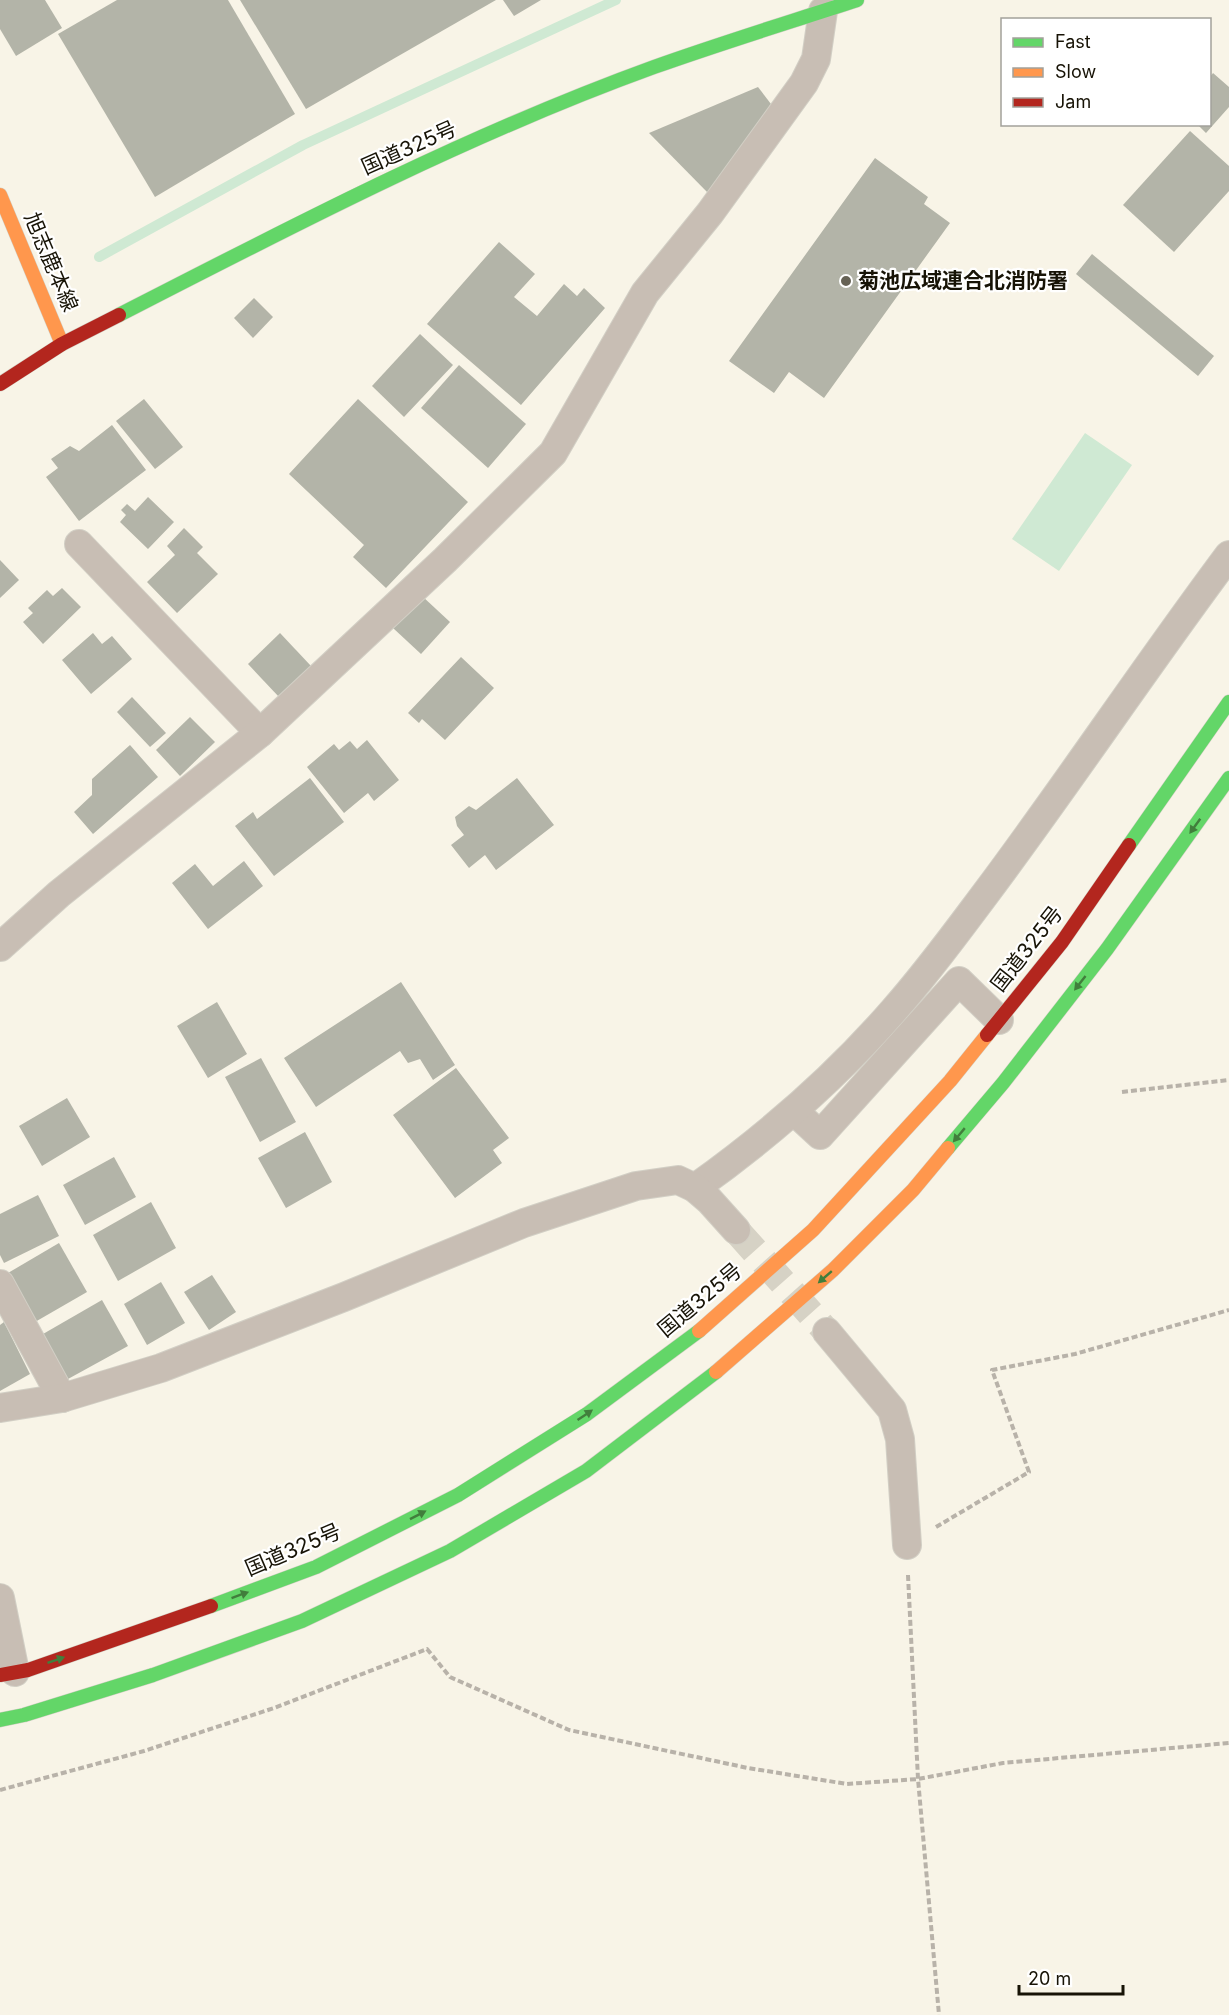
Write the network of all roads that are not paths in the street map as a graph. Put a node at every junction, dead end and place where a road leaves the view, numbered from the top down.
1 (857, 0) edge
2 (823, 11) junction
3 (0, 195) edge
4 (62, 344) junction
5 (0, 384) edge
6 (79, 544) dead end
7 (1229, 555) edge
8 (1229, 702) edge
9 (260, 733) junction
10 (1229, 778) edge
11 (0, 947) edge
12 (999, 1020) junction
13 (794, 1112) junction
14 (695, 1188) junction
15 (736, 1230) tunnel mouth
16 (0, 1284) edge
17 (827, 1332) tunnel mouth
18 (62, 1398) junction
19 (0, 1408) edge
20 (907, 1545) road end
21 (0, 1598) edge
22 (8, 1674) edge
23 (0, 1720) edge

1 - 2 main road, 国道325号
2 - 4 main road, 国道325号
2 - 9 street
3 - 4 main road, 旭志鹿本線
4 - 5 main road, 国道325号
6 - 9 street
7 - 13 street
8 - 12 main road, 国道325号
9 - 11 street
10 -> 23 main road
12 - 13 street
22 -> 12 main road, 国道325号
13 - 14 street
14 - 15 street
14 - 18 street
16 - 18 street
17 - 20 street
18 - 19 street
21 - 22 street

